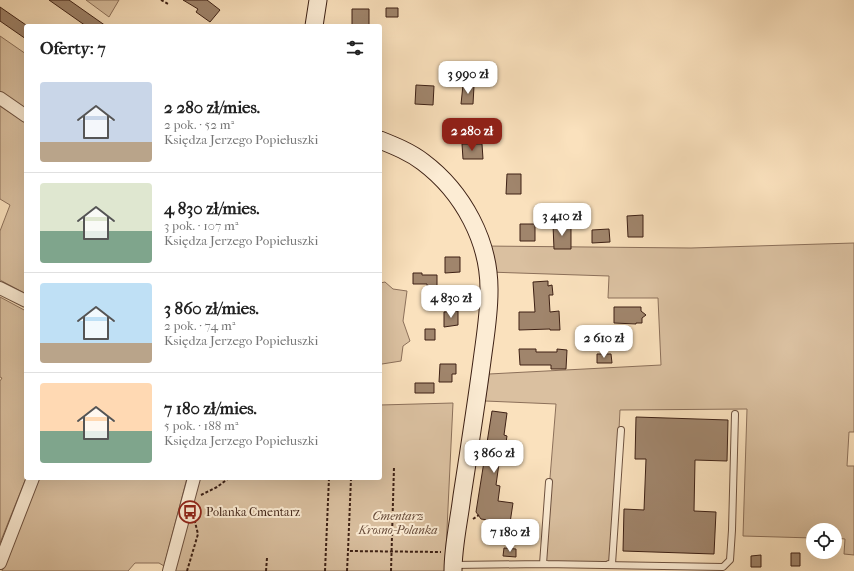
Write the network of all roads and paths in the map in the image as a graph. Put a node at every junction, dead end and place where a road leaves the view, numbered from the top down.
1 (161, 0) edge
2 (318, 0) edge
3 (168, 4) dead end
4 (314, 24) edge
5 (0, 98) edge
6 (24, 115) edge
7 (382, 141) edge
8 (0, 288) edge
9 (24, 300) edge
10 (735, 414) dead end
11 (621, 430) dead end
12 (394, 467) dead end
13 (32, 480) edge
14 (193, 480) edge
15 (226, 480) edge
16 (329, 480) edge
17 (351, 480) edge
18 (549, 482) dead end
19 (198, 496) dead end
20 (479, 515) dead end
21 (475, 518) dead end
22 (194, 519) dead end
23 (348, 551) junction
24 (392, 552) junction
25 (441, 552) dead end
26 (267, 558) dead end
27 (0, 562) edge
28 (543, 564) junction
29 (453, 568) edge
30 (169, 571) edge
31 (187, 571) edge
32 (266, 571) edge
33 (325, 571) edge
34 (347, 571) edge
35 (391, 571) edge

1 - 3 path
2 - 4 street
5 - 6 street
7 - 29 street
8 - 9 street
10 - 28 lane
11 - 28 lane
12 - 24 path
13 - 27 street
14 - 30 street
15 - 19 path
16 - 33 path
17 - 23 path
18 - 28 lane
20 - 21 path
22 - 31 path
23 - 24 path
23 - 34 path
24 - 25 path
24 - 35 path
26 - 32 path
28 - 29 lane

